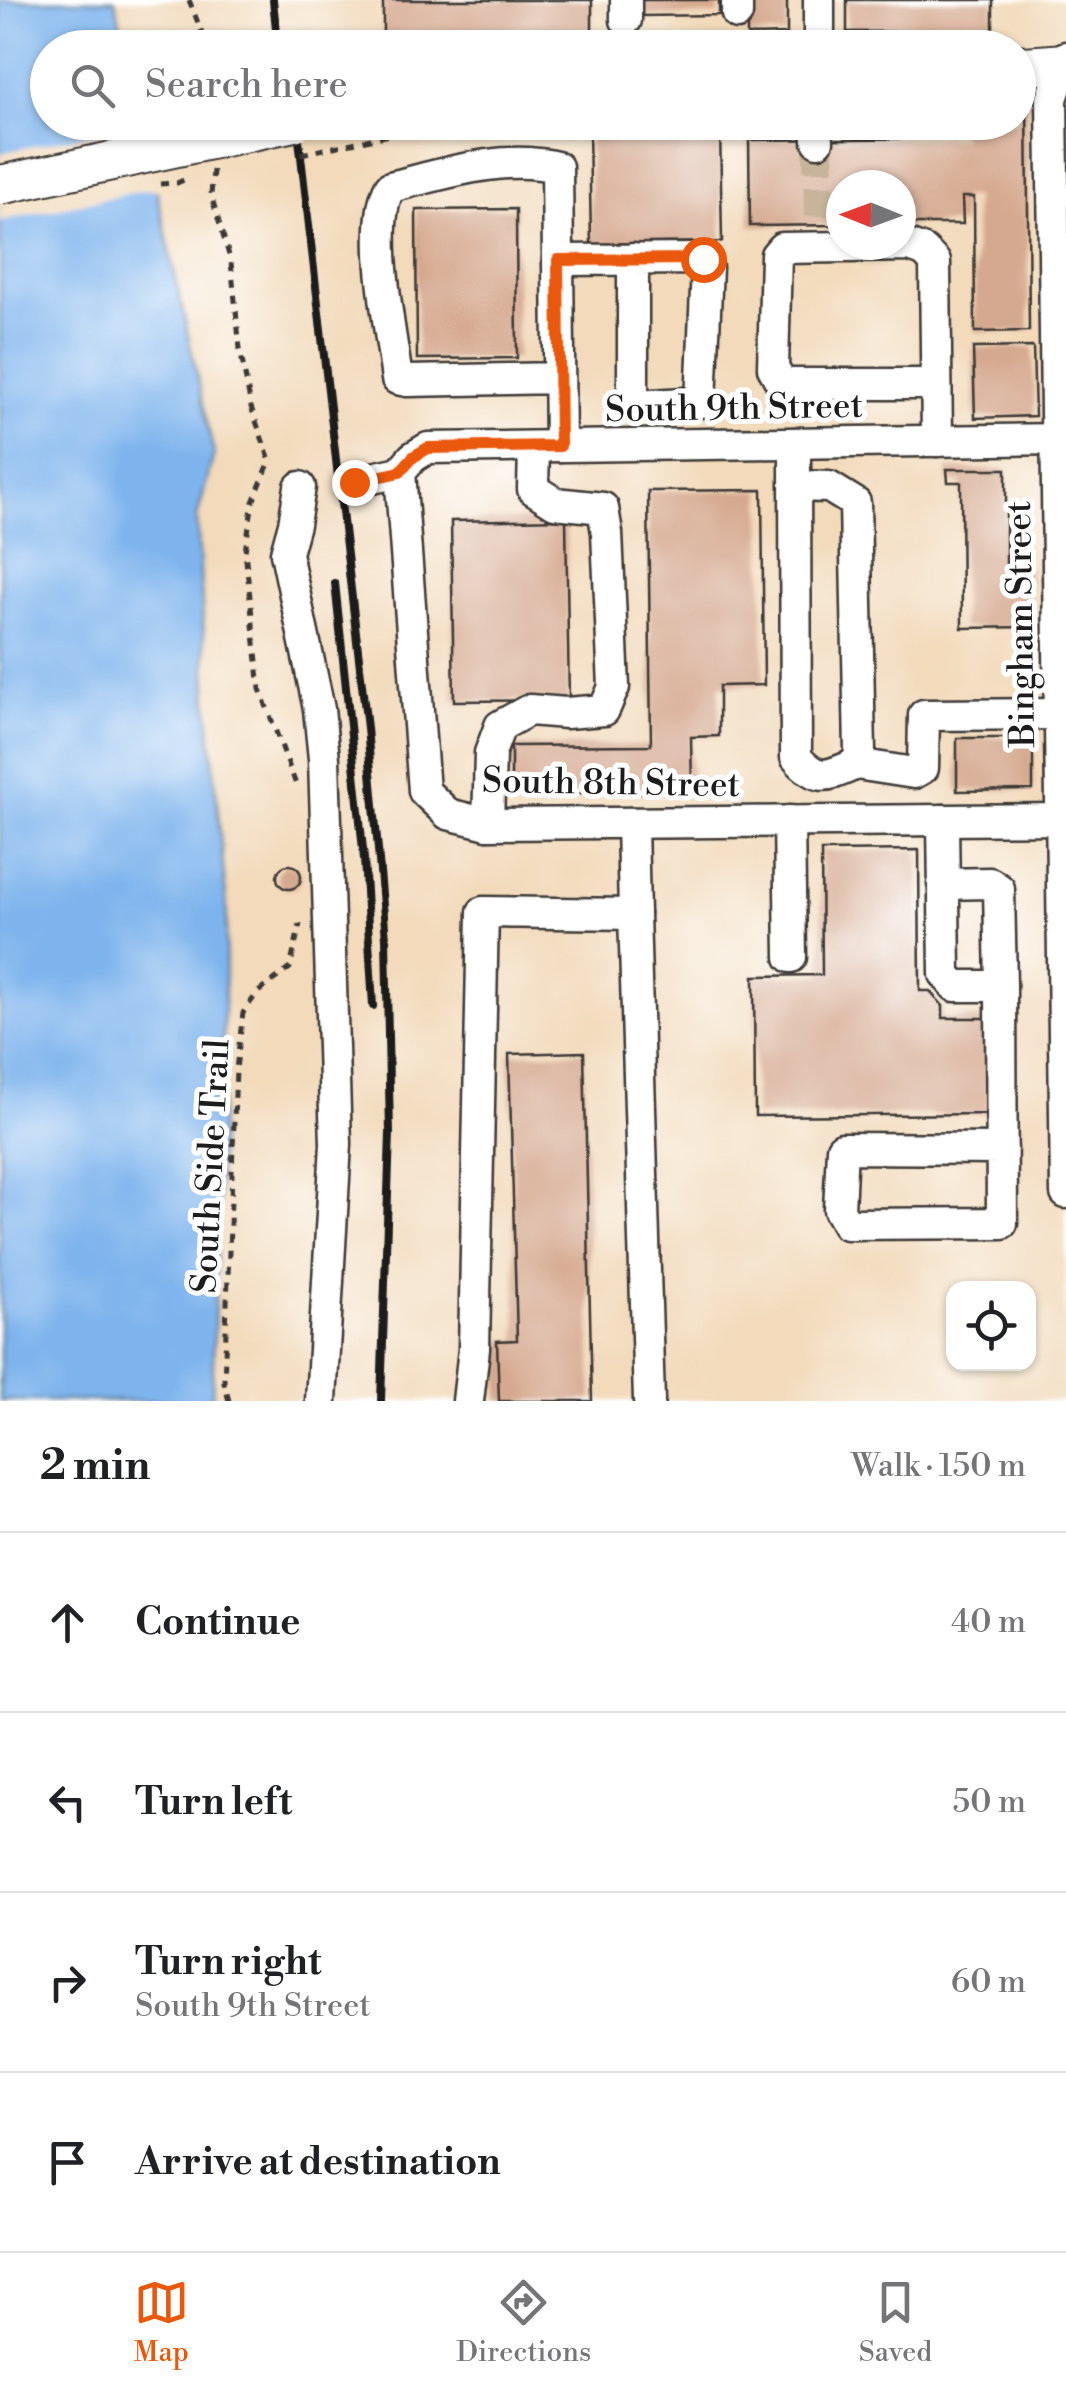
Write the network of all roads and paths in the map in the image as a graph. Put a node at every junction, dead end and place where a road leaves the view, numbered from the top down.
1 (188, 0) edge
2 (819, 0) edge
3 (620, 21) edge
4 (200, 30) edge
5 (592, 30) edge
6 (819, 30) edge
7 (1065, 61) edge
8 (1036, 65) edge
9 (209, 140) edge
10 (0, 184) edge
11 (211, 195) dead end
12 (558, 260) junction
13 (633, 260) junction
14 (559, 378) junction
15 (936, 384) junction
16 (1061, 439) edge
17 (937, 442) junction
18 (795, 443) junction
19 (547, 446) junction
20 (400, 472) junction
21 (354, 482) dead end
22 (795, 486) junction
23 (300, 487) dead end
24 (1058, 714) junction
25 (856, 764) junction
26 (304, 806) dead end
27 (1064, 819) edge
28 (942, 820) junction
29 (788, 822) junction
30 (632, 823) junction
31 (488, 824) junction
32 (944, 884) junction
33 (634, 914) junction
34 (302, 916) dead end
35 (790, 957) dead end
36 (1001, 986) junction
37 (1002, 1149) junction
38 (1066, 1193) edge
39 (230, 1401) edge
40 (321, 1401) edge
41 (468, 1401) edge
42 (649, 1401) edge

1 - 4 path
2 - 6 street
3 - 5 path
7 - 8 main road
7 - 16 street, Bingham Street
9 - 10 main road, bridge
11 - 26 path
12 - 13 street
12 - 14 street
12 - 14 street
13 - 13 street
14 - 19 street
15 - 15 street
15 - 17 street
16 - 17 street, South 9th Street
16 - 24 street, Bingham Street
17 - 18 street, South 9th Street
18 - 19 street, South 9th Street
18 - 22 street
19 - 20 street, South 9th Street
19 - 31 street
20 - 21 street, South 9th Street
20 - 31 street, South 8th Street
22 - 25 street
22 - 25 street
23 - 40 street
24 - 25 street
24 - 27 street, Bingham Street
27 - 28 street, South 8th Street
27 - 38 street, Bingham Street
28 - 29 street, South 8th Street
28 - 32 street
29 - 30 street, South 8th Street
29 - 35 street
30 - 31 street, South 8th Street
30 - 33 street
32 - 36 street
32 - 36 street
33 - 41 street
33 - 42 street
34 - 39 path, South Side Trail
36 - 37 street
37 - 37 street

